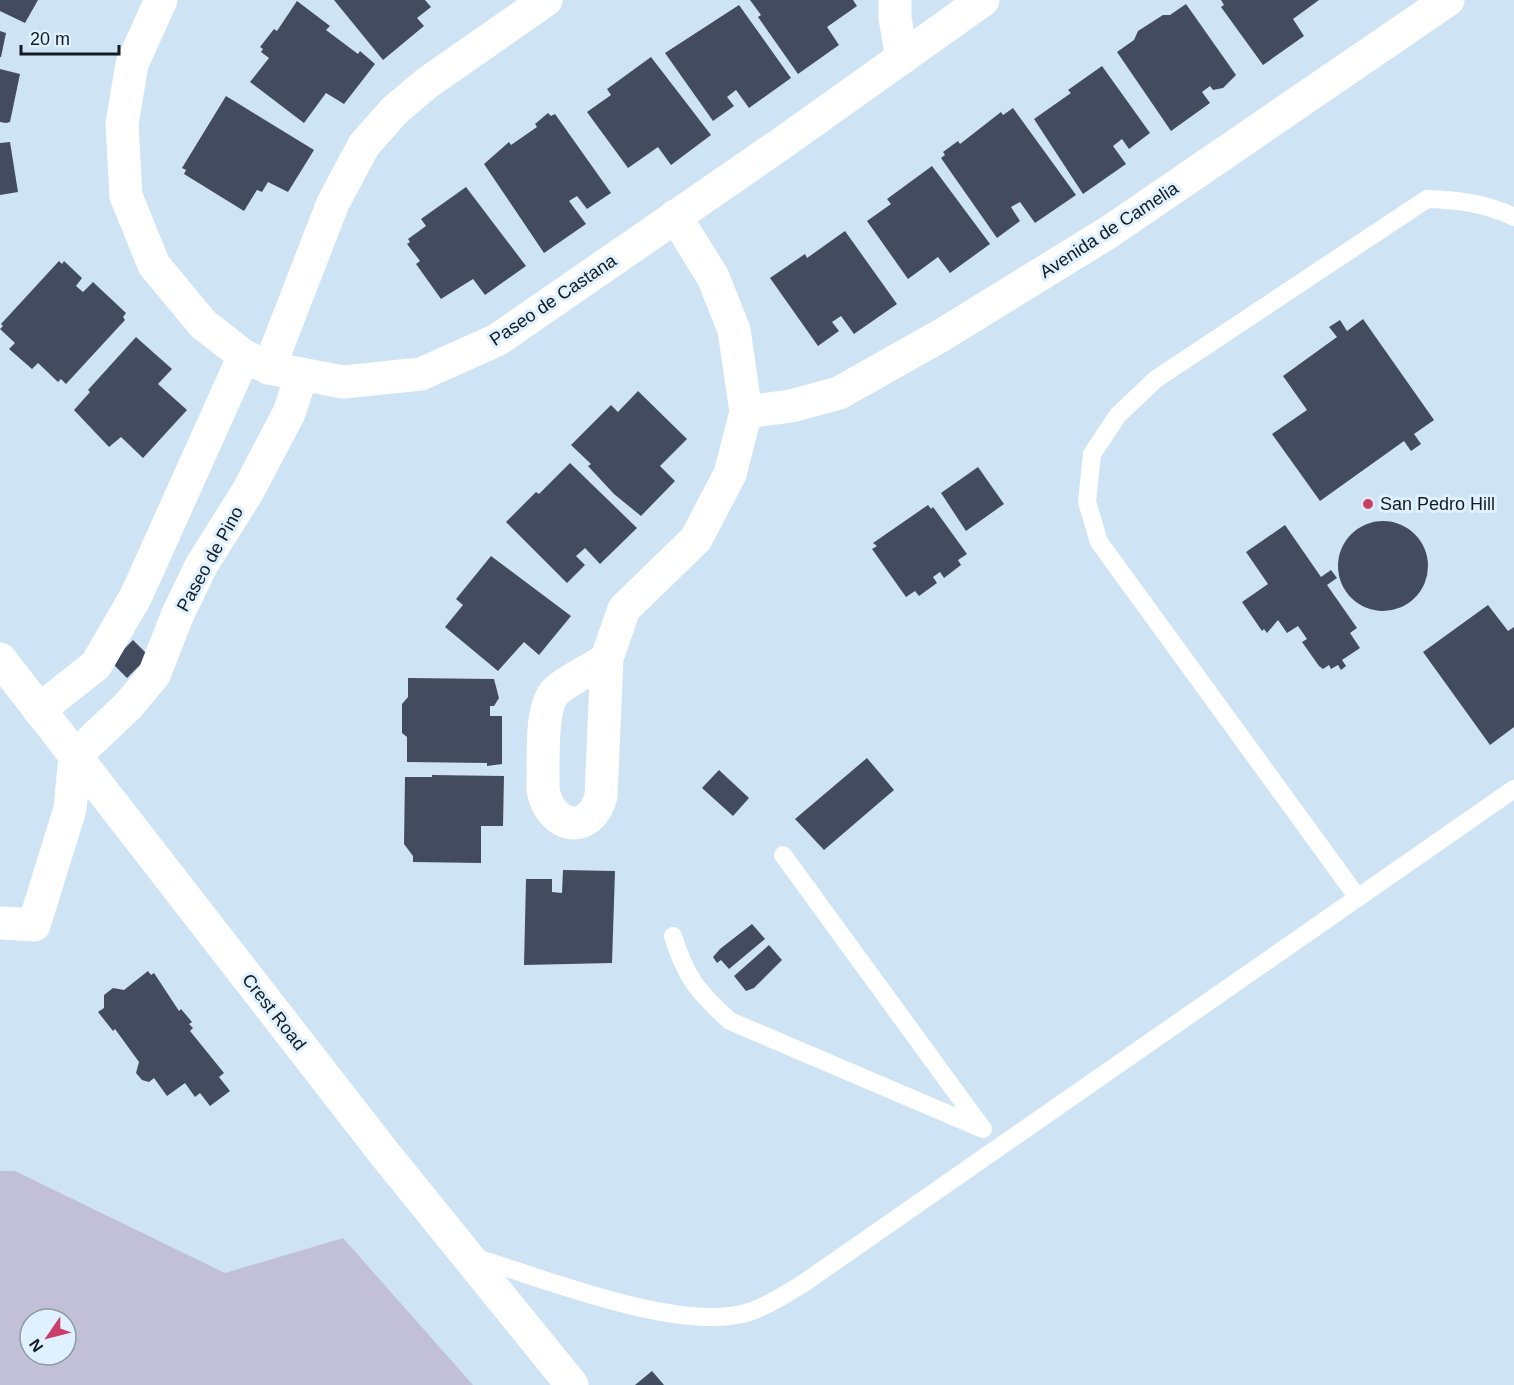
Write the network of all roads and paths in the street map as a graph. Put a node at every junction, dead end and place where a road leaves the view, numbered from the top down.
1 (161, 0) edge
2 (504, 0) edge
3 (546, 0) edge
4 (895, 0) edge
5 (983, 0) edge
6 (1449, 0) edge
7 (492, 38) junction
8 (902, 58) junction
9 (675, 216) junction
10 (1514, 217) edge
11 (256, 362) junction
12 (302, 374) junction
13 (746, 411) junction
14 (607, 658) dead end
15 (0, 660) edge
16 (39, 710) junction
17 (75, 756) junction
18 (1514, 789) edge
19 (783, 855) dead end
20 (1358, 898) junction
21 (0, 923) edge
22 (673, 936) dead end
23 (983, 1129) junction
24 (998, 1148) junction
25 (466, 1254) junction
26 (563, 1373) edge

1 - 11 street, Paseo de Castana
2 - 7 street
3 - 7 street
4 - 8 street
5 - 8 street, Paseo de Castana
6 - 13 street, Avenida de Camelia
7 - 11 street
8 - 9 street, Paseo de Castana
9 - 12 street, Paseo de Castana
9 - 13 street
10 - 20 lane
11 - 12 street, Paseo de Castana
11 - 16 street
12 - 17 street, Paseo de Pino
13 - 14 street
15 - 16 street, Crest Road
16 - 17 street, Crest Road
17 - 21 street
17 - 25 street, Crest Road
18 - 20 lane
19 - 23 lane
20 - 24 lane
22 - 23 lane
23 - 24 lane
24 - 25 lane
25 - 26 street, Crest Road

